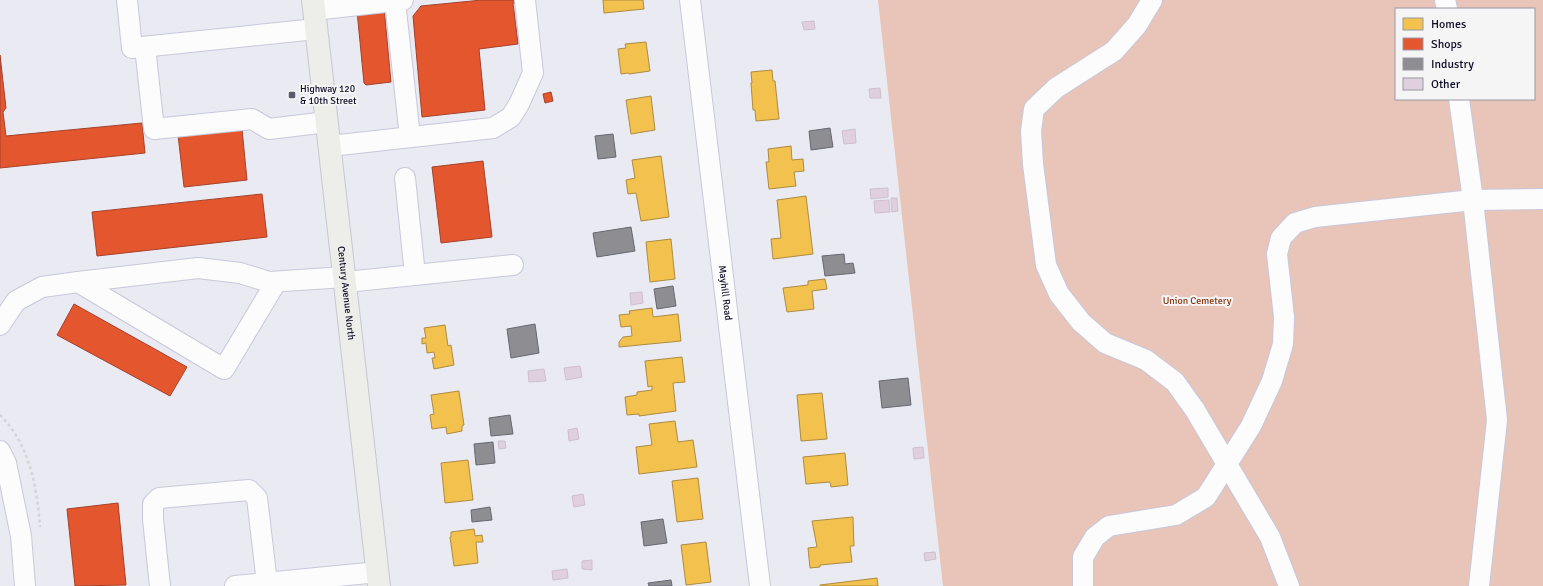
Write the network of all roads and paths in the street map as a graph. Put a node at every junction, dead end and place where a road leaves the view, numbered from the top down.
1 (127, 0) edge
2 (525, 0) edge
3 (690, 0) edge
4 (1152, 0) edge
5 (392, 1) edge
6 (314, 13) edge
7 (145, 47) junction
8 (1459, 100) edge
9 (327, 122) junction
10 (410, 137) junction
11 (330, 146) junction
12 (405, 178) dead end
13 (1543, 199) edge
14 (1473, 200) junction
15 (513, 265) dead end
16 (416, 275) junction
17 (345, 280) junction
18 (78, 282) junction
19 (276, 282) junction
20 (0, 325) edge
21 (0, 451) edge
22 (1227, 462) junction
23 (378, 579) edge
24 (267, 583) junction
25 (25, 586) edge
26 (160, 586) edge
27 (235, 586) edge
28 (760, 586) edge
29 (1083, 586) edge
30 (1288, 586) edge
31 (1479, 586) edge

1 - 7 street
2 - 10 street
3 - 28 street, Mayhill Road
4 - 22 street
5 - 6 street
5 - 10 street
6 - 7 street
6 - 9 main road, Century Avenue North
7 - 9 street
8 - 14 street
9 - 11 main road, Century Avenue North
10 - 11 street
11 - 17 main road, Century Avenue North
12 - 16 street
13 - 14 street
14 - 22 street
14 - 31 street
15 - 16 street
16 - 17 street
17 - 19 street
17 - 23 main road, Century Avenue North
18 - 19 street
18 - 19 street
18 - 20 street
21 - 25 street
22 - 29 street
22 - 30 street
23 - 24 street
24 - 26 street
24 - 27 street

